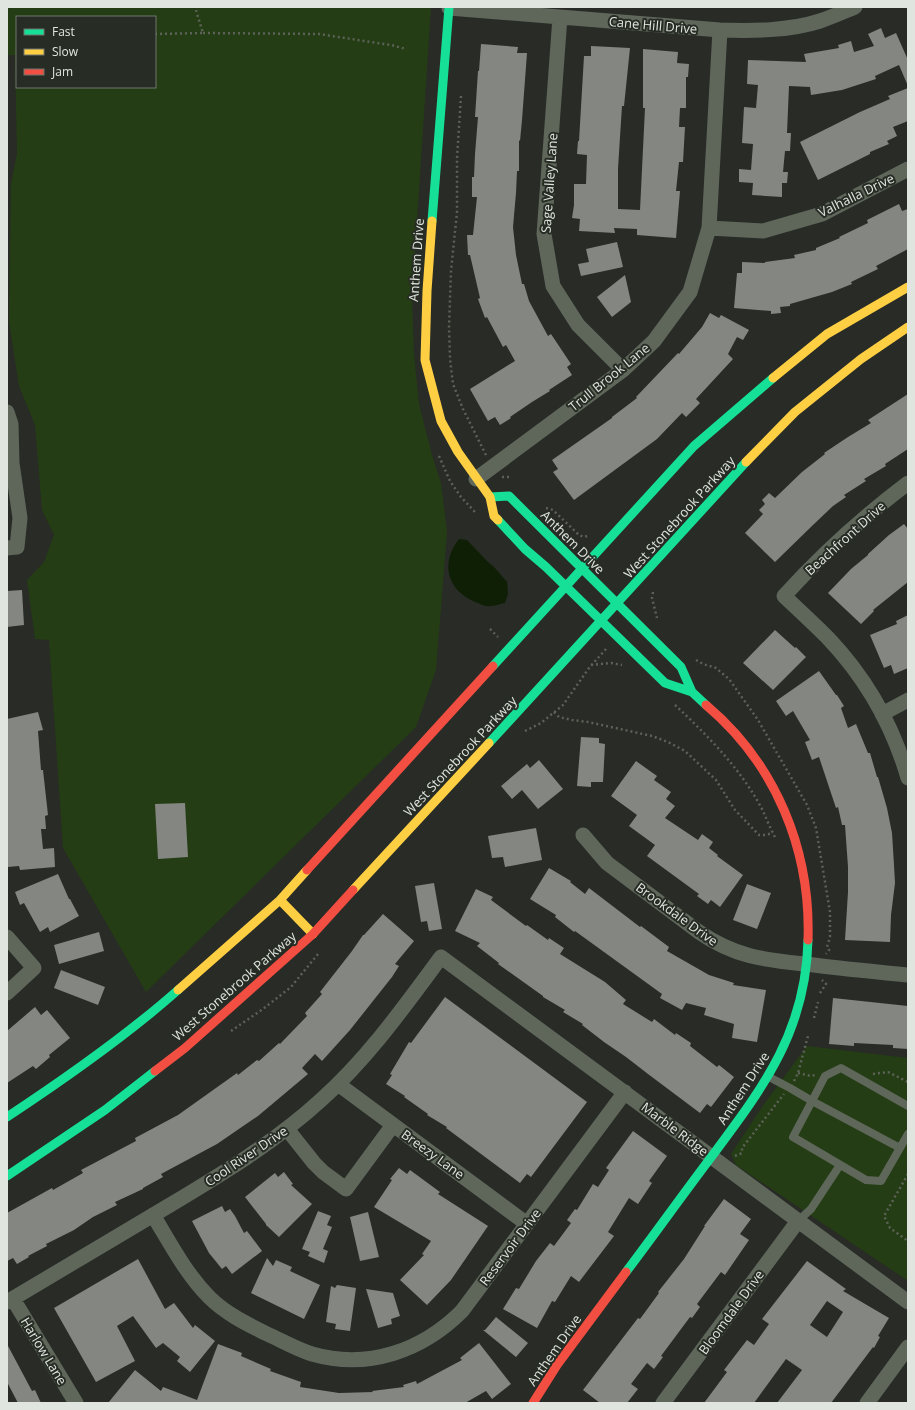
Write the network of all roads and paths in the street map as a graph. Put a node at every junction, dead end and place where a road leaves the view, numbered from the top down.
1 (195, 7) edge
2 (855, 7) edge
3 (449, 8) edge
4 (560, 17) junction
5 (720, 30) junction
6 (202, 33) junction
7 (156, 34) edge
8 (406, 50) dead end
9 (461, 93) dead end
10 (908, 169) edge
11 (709, 228) junction
12 (908, 287) edge
13 (908, 327) edge
14 (622, 370) junction
15 (7, 412) edge
16 (438, 452) dead end
17 (487, 457) dead end
18 (476, 479) junction
19 (908, 484) edge
20 (490, 497) junction
21 (476, 514) dead end
22 (12, 547) edge
23 (582, 569) junction
24 (566, 586) junction
25 (618, 604) junction
26 (602, 621) junction
27 (591, 665) dead end
28 (628, 667) dead end
29 (692, 692) junction
30 (670, 700) dead end
31 (908, 700) edge
32 (554, 712) dead end
33 (882, 714) junction
34 (908, 778) edge
35 (773, 833) junction
36 (583, 835) dead end
37 (778, 844) dead end
38 (280, 900) junction
39 (313, 934) junction
40 (7, 937) edge
41 (441, 957) joint
42 (807, 964) junction
43 (908, 975) edge
44 (7, 993) edge
45 (768, 1077) junction
46 (338, 1084) junction
47 (625, 1092) junction
48 (812, 1101) junction
49 (908, 1106) edge
50 (7, 1117) edge
51 (393, 1125) junction
52 (287, 1129) junction
53 (908, 1134) edge
54 (900, 1148) junction
55 (711, 1157) junction
56 (840, 1165) junction
57 (908, 1174) edge
58 (7, 1176) edge
59 (153, 1215) junction
60 (798, 1221) junction
61 (527, 1224) junction
62 (908, 1241) edge
63 (907, 1298) edge
64 (10, 1300) edge
65 (908, 1347) edge
66 (76, 1403) edge
67 (533, 1403) edge
68 (664, 1403) edge
69 (867, 1403) edge

1 - 6 path
2 - 5 street, Cane Hill Drive
3 - 4 street, Cane Hill Drive
3 - 18 street, Anthem Drive
4 - 5 street, Cane Hill Drive
4 - 14 street, Sage Valley Lane
5 - 11 street, Trull Brook Lane
6 - 7 path
6 - 8 path
9 - 17 path
10 - 11 street, Valhalla Drive
11 - 14 street, Trull Brook Lane
12 - 23 street
13 - 25 street, West Stonebrook Parkway
14 - 18 street, Trull Brook Lane
15 - 22 street
16 - 21 path
18 - 20 street, Anthem Drive
19 - 33 street, Beachfront Drive
20 - 23 street, Anthem Drive
20 - 24 street, Anthem Drive
23 - 24 street
23 - 25 street, Anthem Drive
24 - 26 street, Anthem Drive
24 - 38 street
25 - 26 street, West Stonebrook Parkway
25 - 29 street, Anthem Drive
26 - 29 street, Anthem Drive
26 - 39 street, West Stonebrook Parkway
27 - 28 path
29 - 42 street, Anthem Drive
30 - 35 path
31 - 33 street
32 - 35 path
33 - 34 street
35 - 37 path
36 - 42 street, Brookdale Drive
38 - 39 street
38 - 50 street
39 - 58 street, West Stonebrook Parkway
40 - 44 street
41 - 46 street, Cool River Drive
41 - 47 street, Marble Ridge
42 - 43 street, Brookdale Drive
42 - 45 street, Anthem Drive
45 - 48 lane
45 - 55 street, Anthem Drive
46 - 51 street, Breezy Lane
46 - 52 street, Cool River Drive
47 - 55 street, Marble Ridge
47 - 61 street, Reservoir Drive
48 - 49 lane
48 - 54 lane
48 - 56 lane
51 - 52 street
51 - 61 street, Breezy Lane
52 - 59 street, Cool River Drive
53 - 54 lane
54 - 56 lane
55 - 60 street, Marble Ridge
55 - 67 street, Anthem Drive
56 - 60 lane
57 - 62 path
59 - 61 street, Reservoir Drive
59 - 64 street, Cool River Drive
60 - 63 street, Marble Ridge
60 - 68 street, Bloomdale Drive
64 - 66 street, Harlow Lane
65 - 69 street

